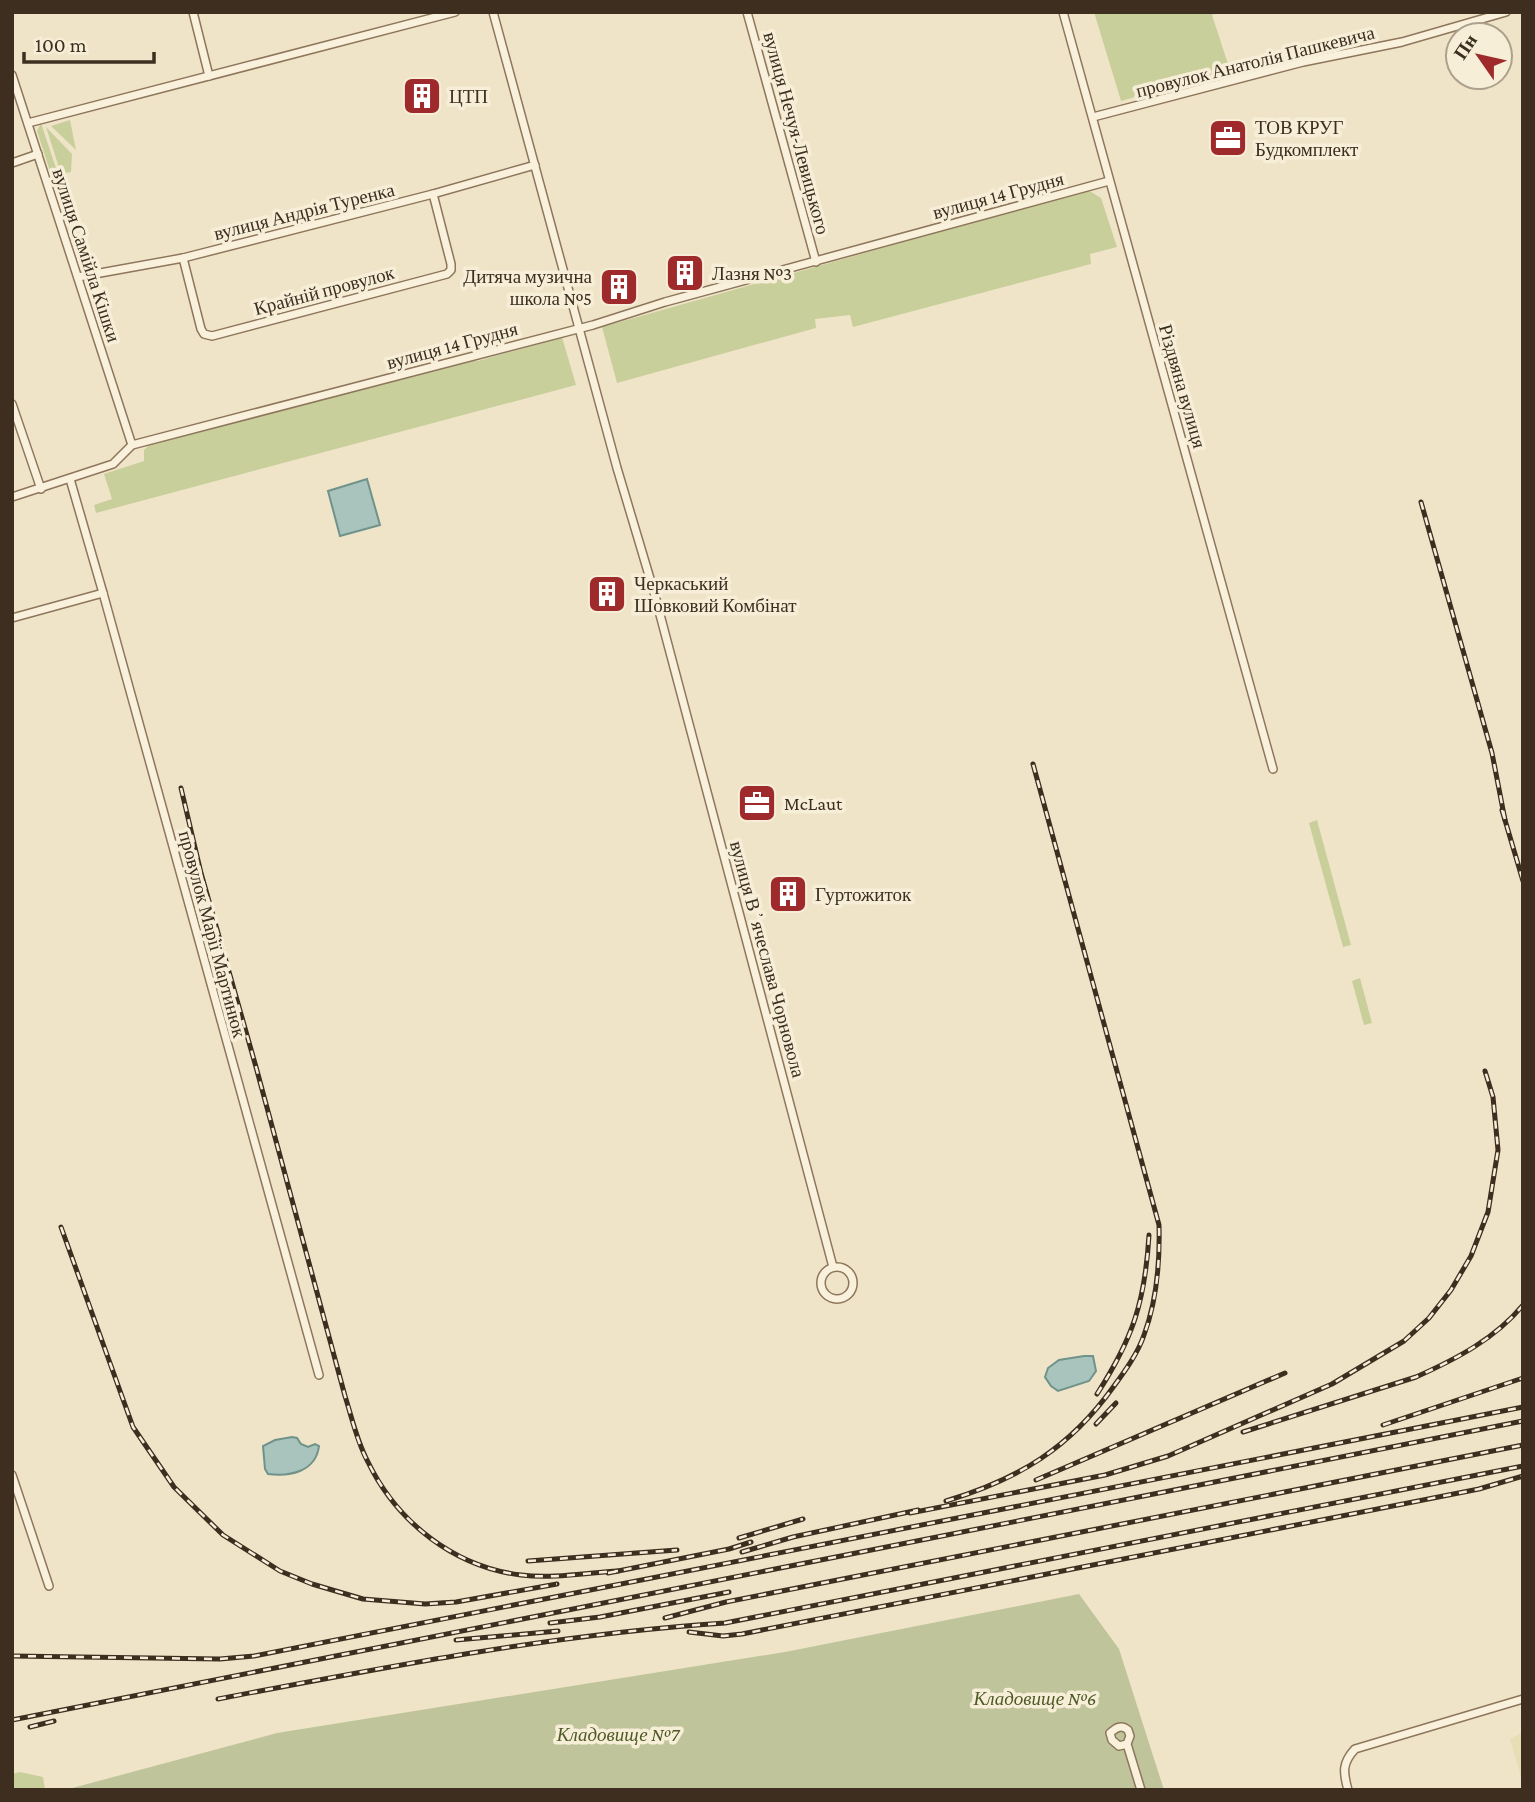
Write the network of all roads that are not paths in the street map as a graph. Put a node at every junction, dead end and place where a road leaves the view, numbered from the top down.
1 (194, 12) edge
2 (455, 12) edge
3 (493, 12) edge
4 (747, 12) edge
5 (1063, 12) edge
6 (1506, 12) edge
7 (12, 75) edge
8 (209, 76) junction
9 (1093, 117) junction
10 (28, 123) junction
11 (38, 154) junction
12 (12, 163) edge
13 (535, 165) junction
14 (1109, 181) junction
15 (433, 194) junction
16 (183, 258) junction
17 (816, 262) junction
18 (78, 277) junction
19 (579, 328) junction
20 (12, 404) edge
21 (132, 445) junction
22 (70, 479) junction
23 (41, 489) junction
24 (12, 497) edge
25 (103, 593) junction
26 (12, 618) edge
27 (1273, 769) dead end
28 (833, 1267) junction
29 (319, 1374) dead end
30 (12, 1475) edge
31 (49, 1586) dead end
32 (1523, 1699) edge
33 (1127, 1744) dead end
34 (1141, 1790) edge
35 (1348, 1790) edge

1 - 8 street
2 - 8 street
3 - 13 street, вулиця Вʼячеслава Чорновола
4 - 17 street, вулиця Нечуя-Левицького
5 - 9 street, Різдвяна вулиця
6 - 9 street, провулок Анатолія Пашкевича
7 - 10 street, вулиця Самійла Кішки
8 - 10 street
9 - 14 street, Різдвяна вулиця
10 - 11 street, вулиця Самійла Кішки
11 - 12 street
11 - 18 street, вулиця Самійла Кішки
13 - 15 street, вулиця Андрія Туренка
13 - 19 street, вулиця Вʼячеслава Чорновола
14 - 17 street, вулиця 14 Грудня
14 - 27 street, Різдвяна вулиця
15 - 16 street, вулиця Андрія Туренка
15 - 16 street, Крайній провулок
16 - 18 street, вулиця Андрія Туренка
17 - 19 street, вулиця 14 Грудня
18 - 21 street, вулиця Самійла Кішки
19 - 21 street, вулиця 14 Грудня
19 - 28 street, вулиця Вʼячеслава Чорновола
20 - 23 street
21 - 22 street, вулиця 14 Грудня
22 - 23 street, вулиця 14 Грудня
22 - 25 street, провулок Марії Мартинюк
23 - 24 street, вулиця 14 Грудня
25 - 26 street
25 - 29 street, провулок Марії Мартинюк
28 - 28 street, вулиця Вʼячеслава Чорновола
30 - 31 street
32 - 35 street
33 - 34 street

